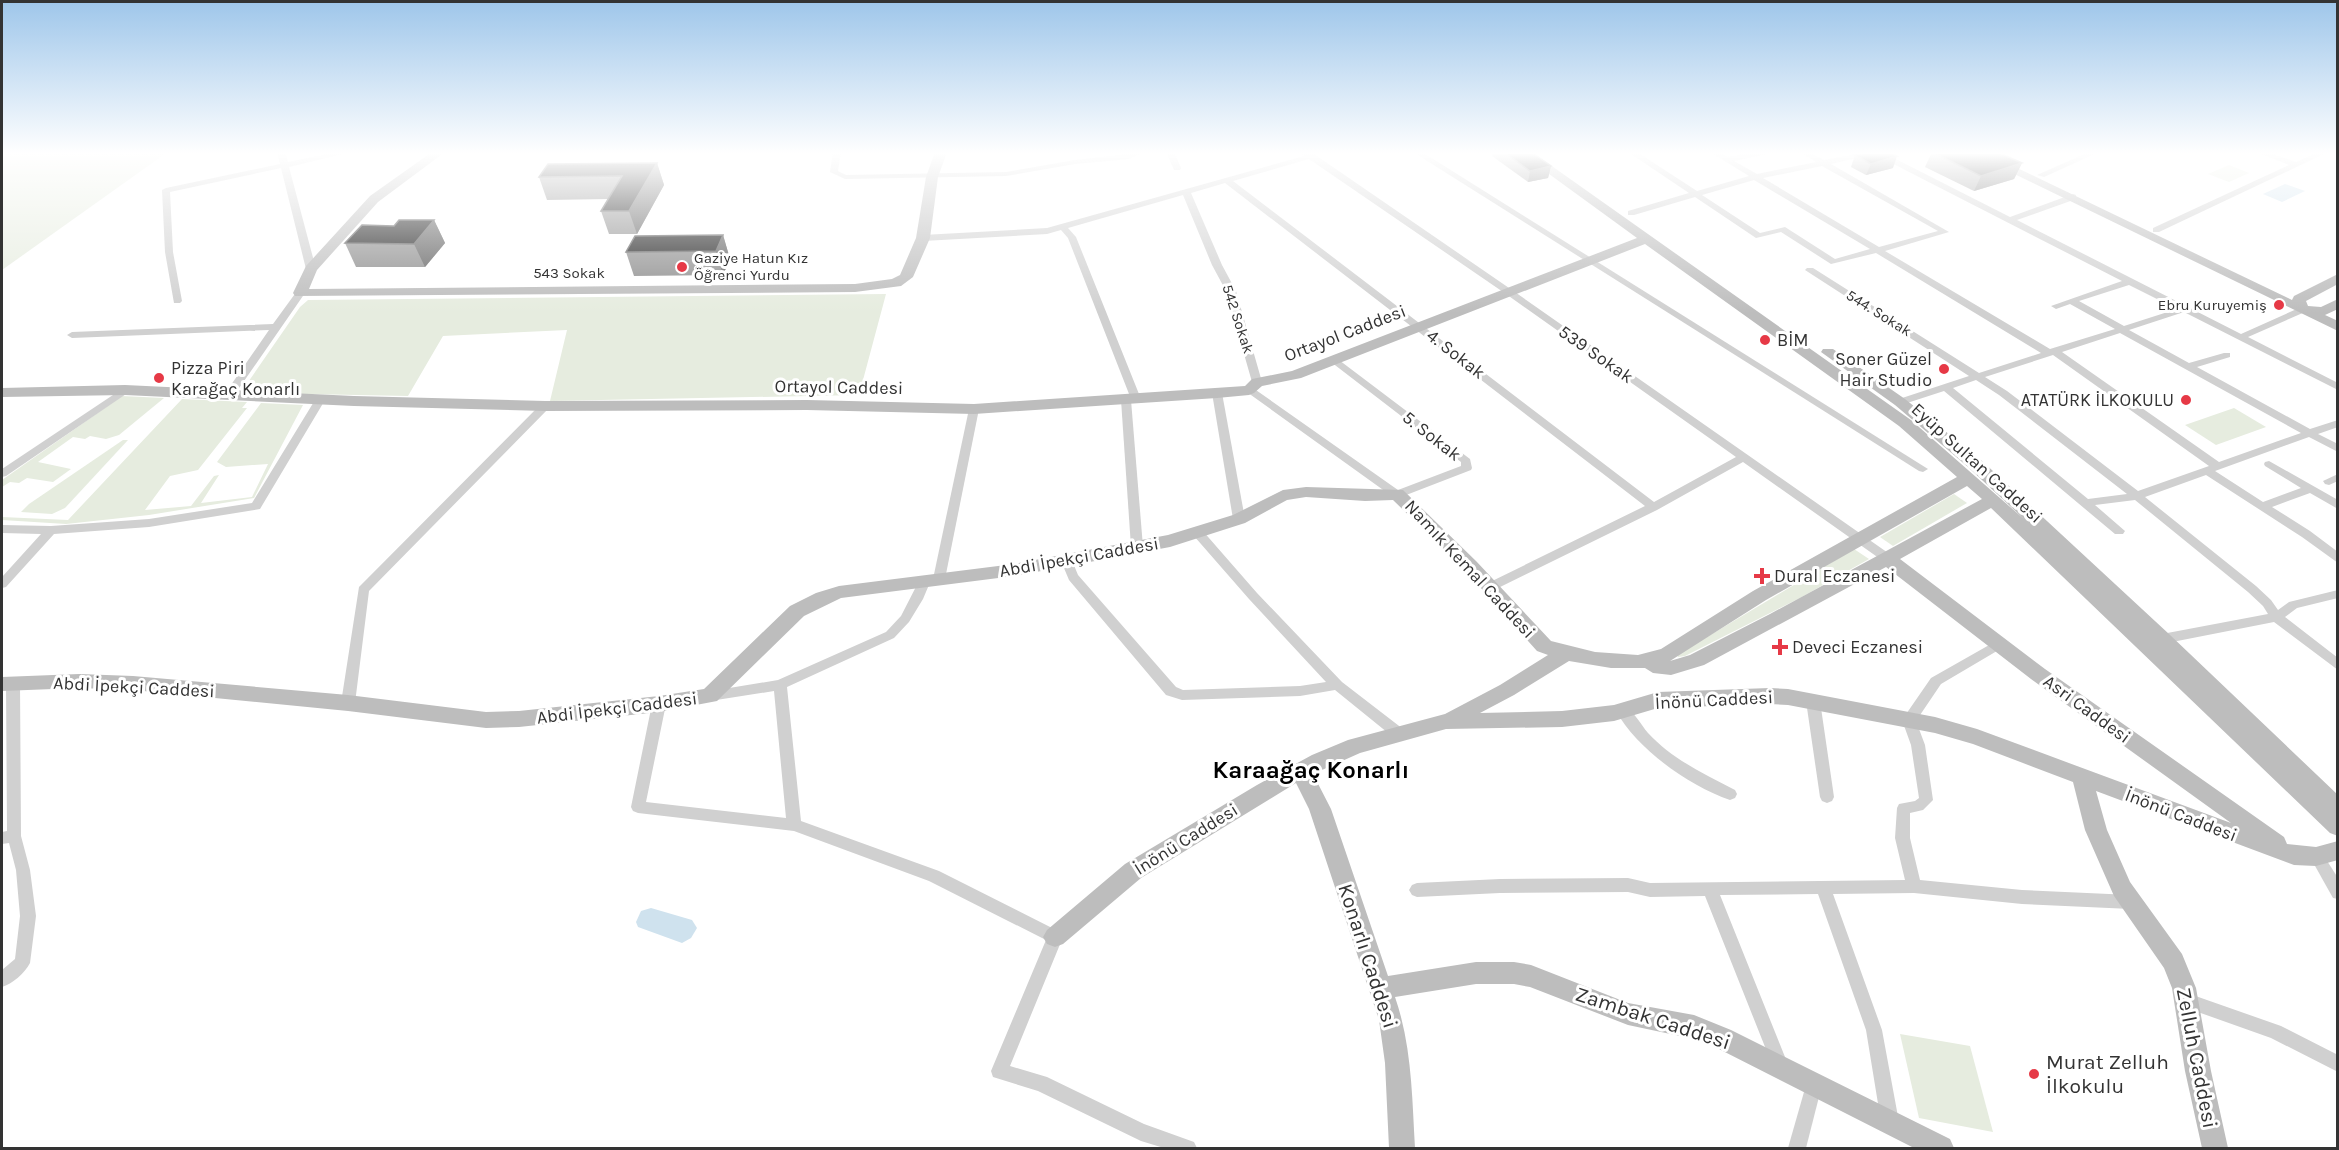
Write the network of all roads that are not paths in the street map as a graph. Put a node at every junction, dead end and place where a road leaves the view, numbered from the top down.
1 (167, 206) edge
2 (295, 206) edge
3 (369, 206) edge
4 (928, 206) edge
5 (1138, 206) edge
6 (1192, 206) edge
7 (1261, 206) edge
8 (1383, 206) edge
9 (1504, 206) edge
10 (1600, 206) edge
11 (1620, 206) edge
12 (1656, 206) edge
13 (1713, 206) edge
14 (1803, 206) edge
15 (1898, 206) edge
16 (1982, 206) edge
17 (2049, 206) edge
18 (2091, 206) edge
19 (2105, 206) edge
20 (2208, 206) edge
21 (1631, 213) junction
22 (2010, 220) junction
23 (1063, 227) junction
24 (2156, 230) junction
25 (923, 238) junction
26 (1646, 239) junction
27 (1877, 250) junction
28 (1590, 259) junction
29 (1834, 262) junction
30 (311, 269) junction
31 (2337, 278) edge
32 (2131, 281) junction
33 (1509, 292) junction
34 (300, 293) junction
35 (177, 300) dead end
36 (2071, 301) junction
37 (2337, 303) edge
38 (2301, 305) junction
39 (2056, 306) dead end
40 (2186, 309) junction
41 (2331, 314) edge
42 (1419, 325) junction
43 (276, 327) junction
44 (2337, 327) edge
45 (2122, 330) junction
46 (72, 334) dead end
47 (2241, 337) junction
48 (2052, 352) junction
49 (2227, 355) dead end
50 (1335, 360) junction
51 (2192, 365) junction
52 (1979, 376) junction
53 (2226, 380) dead end
54 (1253, 386) junction
55 (1945, 387) junction
56 (2337, 387) edge
57 (125, 390) junction
58 (2, 393) edge
59 (1217, 393) junction
60 (229, 395) junction
61 (1131, 399) junction
62 (320, 400) junction
63 (1900, 402) junction
64 (545, 406) junction
65 (974, 409) junction
66 (2337, 423) edge
67 (2309, 434) junction
68 (2337, 449) edge
69 (1743, 458) junction
70 (2269, 464) dead end
71 (1923, 469) dead end
72 (2212, 469) junction
73 (2, 474) edge
74 (1969, 478) junction
75 (2310, 489) junction
76 (1397, 494) junction
77 (2137, 496) junction
78 (1993, 500) junction
79 (2085, 503) junction
80 (2337, 505) edge
81 (2263, 506) junction
82 (1653, 507) junction
83 (1239, 519) junction
84 (2, 529) edge
85 (51, 530) junction
86 (2119, 531) dead end
87 (1198, 533) junction
88 (1859, 538) junction
89 (1137, 547) junction
90 (1887, 558) junction
91 (2337, 558) edge
92 (1067, 561) junction
93 (932, 580) junction
94 (2, 584) edge
95 (1490, 587) junction
96 (2337, 594) edge
97 (2276, 617) junction
98 (2162, 639) junction
99 (1998, 645) junction
100 (1565, 654) junction
101 (1650, 664) junction
102 (2337, 665) edge
103 (7, 683) edge
104 (1337, 684) junction
105 (780, 685) junction
106 (710, 696) junction
107 (1658, 700) junction
108 (1813, 701) junction
109 (348, 703) junction
110 (659, 704) junction
111 (1623, 711) junction
112 (1909, 720) junction
113 (1446, 721) junction
114 (1398, 733) junction
115 (1300, 772) junction
116 (2082, 777) junction
117 (1730, 794) dead end
118 (1827, 797) dead end
119 (2337, 809) edge
120 (794, 825) junction
121 (2337, 827) edge
122 (8, 837) edge
123 (2337, 850) edge
124 (2292, 855) junction
125 (2317, 857) junction
126 (1914, 886) junction
127 (1824, 889) junction
128 (1417, 890) dead end
129 (1710, 890) junction
130 (2337, 893) edge
131 (2131, 902) junction
132 (1055, 937) junction
133 (2, 980) edge
134 (1381, 988) junction
135 (2187, 1001) junction
136 (2337, 1064) edge
137 (1782, 1068) junction
138 (1814, 1085) junction
139 (1890, 1122) junction
140 (1188, 1149) edge
141 (1402, 1149) edge
142 (1797, 1149) edge
143 (1941, 1149) edge
144 (2215, 1149) edge

1 - 35 street
2 - 30 street
3 - 30 street
4 - 25 street, 543 Sokak
5 - 23 street
6 - 54 street, 542 Sokak
7 - 42 street, 4. Sokak
8 - 33 street, 539 Sokak
9 - 28 street
10 - 26 street, Eyüp Sultan Caddesi
11 - 21 street
12 - 21 street
13 - 29 street
14 - 27 street
15 - 27 street
16 - 22 street
17 - 22 street
18 - 38 street
19 - 24 street
20 - 24 street
21 - 63 street
22 - 32 street
23 - 25 street
23 - 61 street
24 - 38 street
25 - 34 street, 543 Sokak
26 - 28 street, Ortayol Caddesi
26 - 74 street, Eyüp Sultan Caddesi
27 - 29 street
27 - 48 street
28 - 33 street, Ortayol Caddesi
28 - 71 street
29 - 52 street, 544. Sokak
30 - 34 street
31 - 38 street
32 - 36 street
32 - 40 street
33 - 42 street, Ortayol Caddesi
33 - 69 street, 539 Sokak
34 - 43 street
36 - 39 street
36 - 45 street
37 - 41 street
38 - 41 street
38 - 44 street
38 - 47 street
40 - 45 street
40 - 47 street
42 - 50 street, Ortayol Caddesi
42 - 82 street, 4. Sokak
43 - 46 street
43 - 60 street
45 - 48 street
45 - 51 street
47 - 56 street
48 - 52 street
48 - 72 street
49 - 51 street
50 - 54 street, Ortayol Caddesi
50 - 76 street, 5. Sokak
51 - 53 street
51 - 67 street
52 - 55 street
52 - 77 street, 544. Sokak
54 - 59 street, Ortayol Caddesi
54 - 76 street
55 - 63 street
55 - 79 street
57 - 58 street, Ortayol Caddesi
57 - 60 street, Ortayol Caddesi
57 - 73 street
59 - 61 street, Ortayol Caddesi
59 - 83 street
60 - 62 street, Ortayol Caddesi
61 - 65 street, Ortayol Caddesi
61 - 89 street
62 - 64 street, Ortayol Caddesi
62 - 85 street
63 - 98 street
64 - 65 street, Ortayol Caddesi
64 - 109 street
65 - 93 street
66 - 67 street
67 - 68 street
67 - 72 street
69 - 82 street
69 - 88 street, 539 Sokak
70 - 75 street
72 - 77 street
72 - 81 street
74 - 78 street, Eyüp Sultan Caddesi
74 - 88 street
75 - 80 street
75 - 81 street
76 - 83 street, Abdi İpekçi Caddesi
76 - 95 street, Namık Kemal Caddesi
77 - 79 street
77 - 97 street, 544. Sokak
78 - 90 street, Namık Kemal Caddesi
78 - 121 street, Eyüp Sultan Caddesi
79 - 86 street
81 - 91 street
82 - 95 street
83 - 87 street, Abdi İpekçi Caddesi
84 - 85 street
85 - 94 street
87 - 89 street, Abdi İpekçi Caddesi
87 - 104 street
88 - 90 street, 539 Sokak
88 - 101 street
89 - 92 street, Abdi İpekçi Caddesi
90 - 99 street, Asri Caddesi
90 - 101 street, Namık Kemal Caddesi
92 - 93 street, Abdi İpekçi Caddesi
92 - 104 street
93 - 105 street
93 - 106 street, Abdi İpekçi Caddesi
95 - 100 street, Namık Kemal Caddesi
96 - 97 street
97 - 98 street
97 - 102 street, 544. Sokak
98 - 119 street
99 - 112 street
99 - 124 street, Asri Caddesi
100 - 101 street, Namık Kemal Caddesi
100 - 113 street
101 - 107 street
103 - 109 street, Abdi İpekçi Caddesi
103 - 122 street
104 - 114 street
105 - 106 street
105 - 120 street
106 - 110 street, Abdi İpekçi Caddesi
107 - 108 street, İnönü Caddesi
107 - 111 street, İnönü Caddesi
108 - 112 street, İnönü Caddesi
108 - 118 street
109 - 110 street, Abdi İpekçi Caddesi
110 - 120 street
111 - 113 street, İnönü Caddesi
111 - 117 street
112 - 116 street, İnönü Caddesi
112 - 126 street
113 - 114 street, İnönü Caddesi
114 - 115 street, İnönü Caddesi
115 - 132 street, İnönü Caddesi
115 - 134 street, Konarlı Caddesi
116 - 124 street, İnönü Caddesi
116 - 131 street, Zelluh Caddesi
120 - 132 street
122 - 133 street
123 - 125 street, İnönü Caddesi
124 - 125 street, İnönü Caddesi
125 - 130 street
126 - 127 street
126 - 131 street
127 - 129 street
127 - 139 street
128 - 129 street
129 - 137 street
131 - 135 street, Zelluh Caddesi
132 - 140 street
134 - 137 street, Zambak Caddesi
134 - 141 street, Konarlı Caddesi
135 - 136 street
135 - 144 street, Zelluh Caddesi
137 - 138 street, Zambak Caddesi
138 - 139 street, Zambak Caddesi
138 - 142 street
139 - 143 street, Zambak Caddesi

